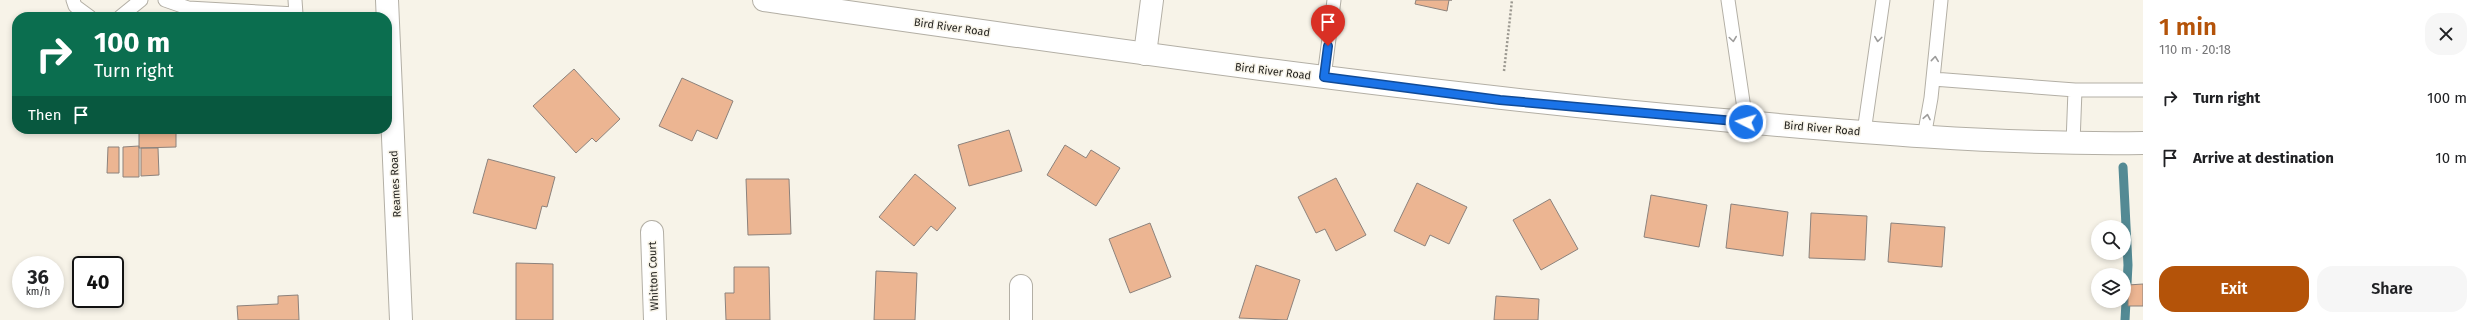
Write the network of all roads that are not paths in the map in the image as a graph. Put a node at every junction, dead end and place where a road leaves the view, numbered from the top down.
1 (73, 0) edge
2 (141, 0) edge
3 (165, 0) edge
4 (296, 0) edge
5 (387, 0) edge
6 (764, 0) edge
7 (1152, 0) edge
8 (1334, 0) edge
9 (1728, 0) edge
10 (1883, 0) edge
11 (1941, 0) edge
12 (84, 12) edge
13 (126, 12) edge
14 (260, 12) edge
15 (296, 12) edge
16 (388, 12) edge
17 (1145, 54) junction
18 (1324, 77) junction
19 (1933, 78) junction
20 (2075, 90) junction
21 (2143, 90) edge
22 (392, 114) edge
23 (1746, 122) junction
24 (1864, 132) junction
25 (1924, 137) junction
26 (2073, 143) junction
27 (2143, 143) edge
28 (652, 232) dead end
29 (1021, 286) dead end
30 (401, 320) edge
31 (655, 320) edge
32 (1021, 320) edge

1 - 12 lane
2 - 13 lane
3 - 14 lane
4 - 15 lane
5 - 16 street, Reames Road
6 - 17 street, Bird River Road
7 - 17 street
8 - 18 lane
9 -> 23 lane
10 -> 24 lane
19 -> 11 lane
17 - 18 street, Bird River Road
18 - 23 street, Bird River Road
19 - 20 lane
25 -> 19 lane
20 - 21 lane
20 - 26 lane
22 - 30 street, Reames Road
23 - 24 street, Bird River Road
24 - 25 street, Bird River Road
25 - 26 street, Bird River Road
26 - 27 street, Bird River Road
28 - 31 street, Whitton Court
29 - 32 street

